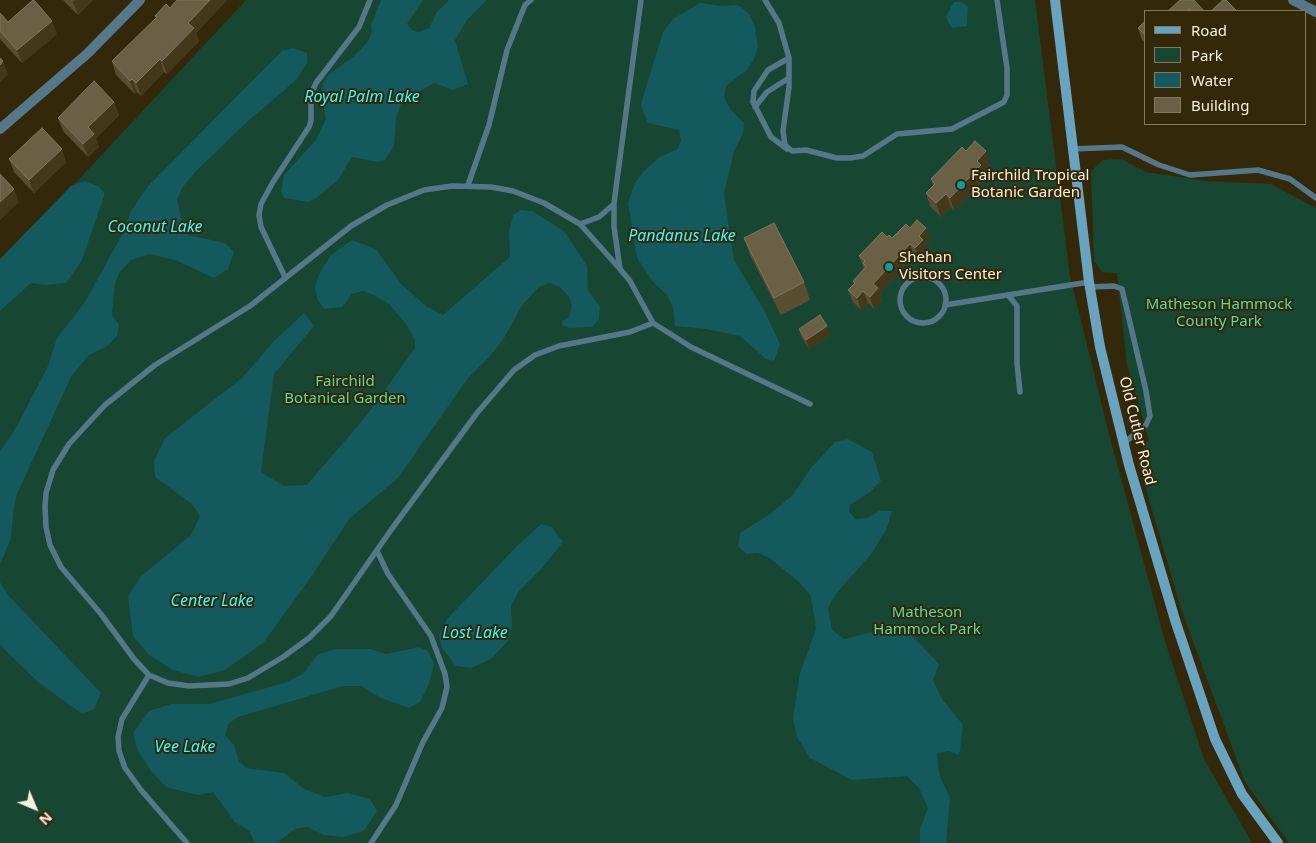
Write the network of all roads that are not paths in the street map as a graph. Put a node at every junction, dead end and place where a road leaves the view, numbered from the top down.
1 (140, 0) edge
2 (370, 0) edge
3 (531, 0) edge
4 (641, 0) edge
5 (765, 0) edge
6 (997, 0) edge
7 (1055, 0) edge
8 (1293, 0) edge
9 (1316, 12) edge
10 (789, 58) junction
11 (789, 78) junction
12 (755, 107) junction
13 (0, 129) edge
14 (1072, 149) junction
15 (789, 150) junction
16 (468, 185) junction
17 (1316, 198) edge
18 (614, 203) junction
19 (580, 224) junction
20 (620, 269) junction
21 (286, 277) junction
22 (1089, 284) junction
23 (1008, 294) junction
24 (946, 305) junction
25 (653, 324) junction
26 (1020, 392) dead end
27 (810, 404) dead end
28 (1124, 443) junction
29 (377, 551) junction
30 (149, 674) junction
31 (187, 843) edge
32 (371, 843) edge
33 (1278, 843) edge

1 - 13 street
2 - 21 lane
3 - 16 lane
4 - 18 lane
5 - 10 lane
6 - 15 lane
7 - 14 main road, Old Cutler Road
8 - 9 street
10 - 11 lane
10 - 12 lane
11 - 12 lane
11 - 15 lane
12 - 15 lane
14 - 17 lane
14 - 22 main road, Old Cutler Road
16 - 19 lane
16 - 21 lane
18 - 19 lane
18 - 20 lane
19 - 20 lane
20 - 25 lane
21 - 30 lane
22 - 23 lane
22 - 28 main road, Old Cutler Road
22 - 28 lane
23 - 24 lane
23 - 26 lane
24 - 24 lane
25 - 27 lane
25 - 29 lane
28 - 33 main road, Old Cutler Road
29 - 30 lane
29 - 32 lane
30 - 31 lane

